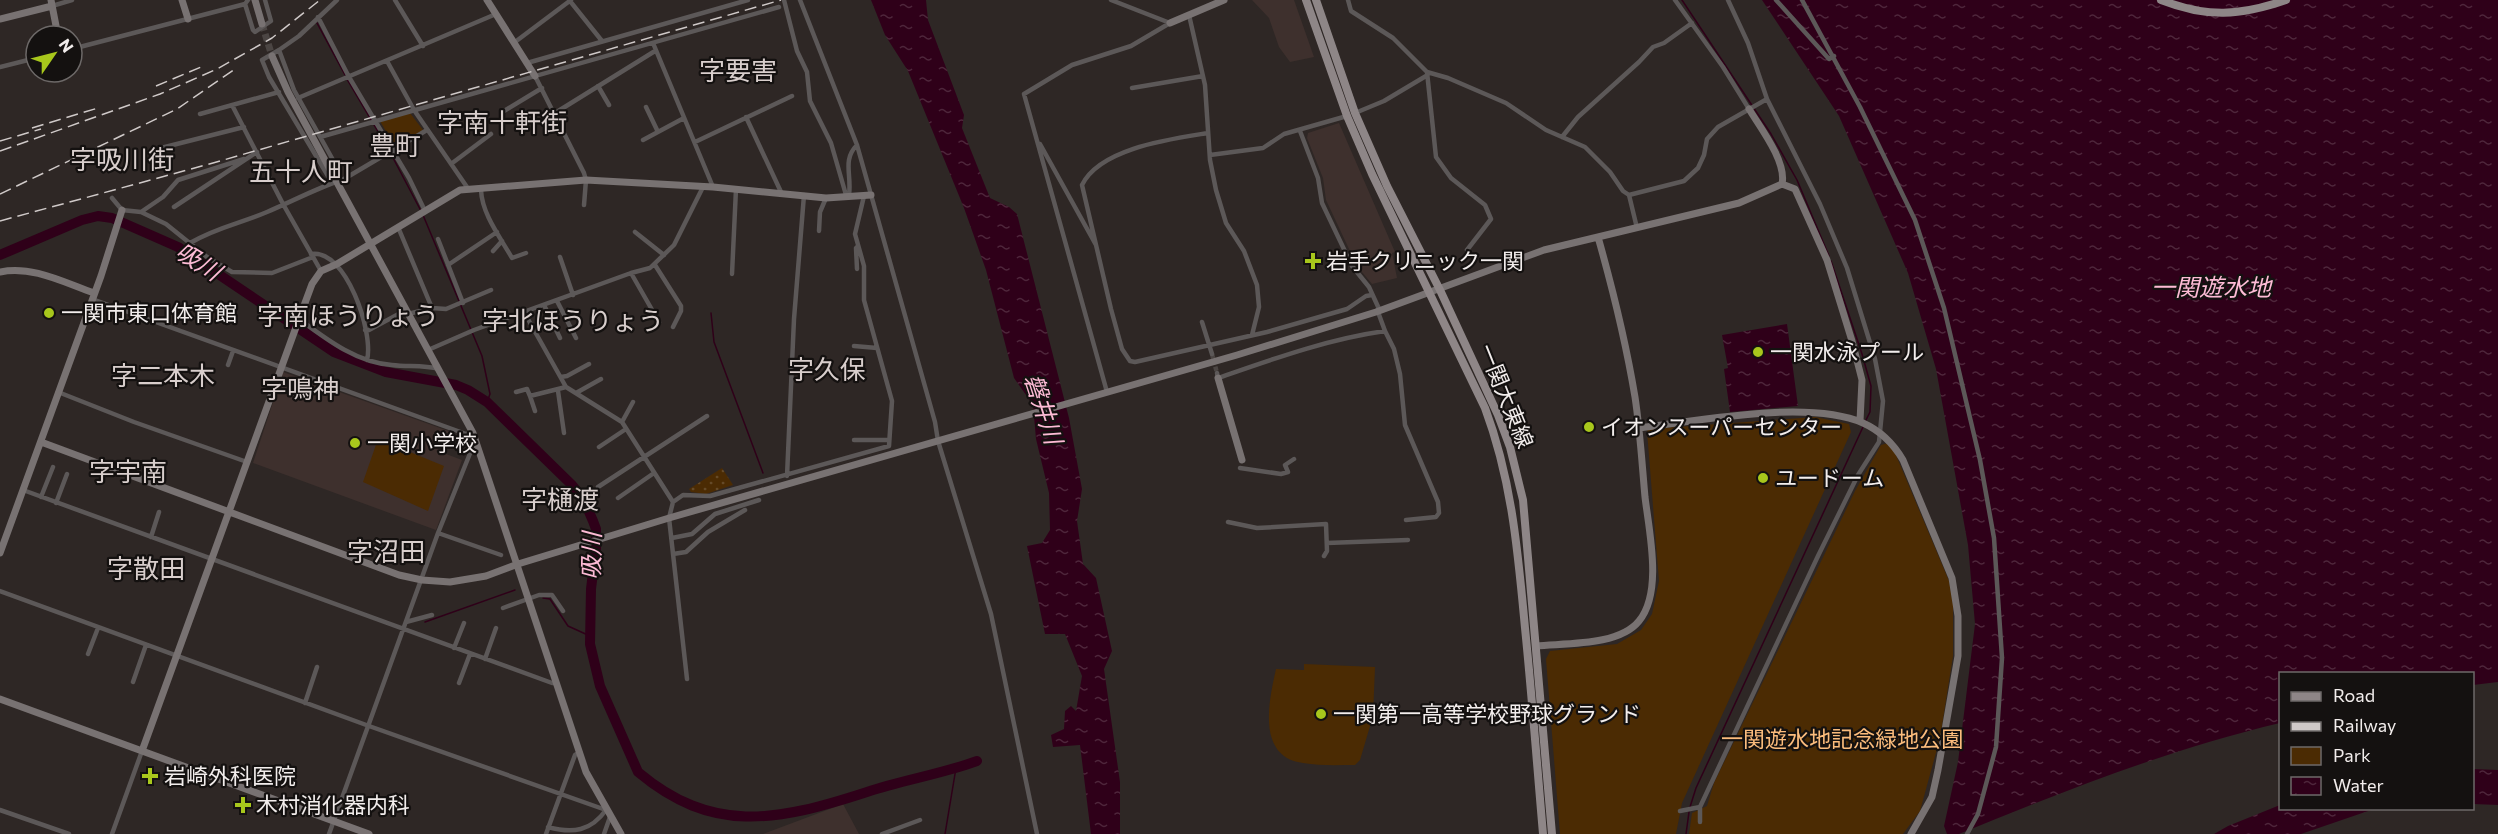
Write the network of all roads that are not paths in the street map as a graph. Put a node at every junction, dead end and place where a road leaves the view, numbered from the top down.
1 (72, 0) edge
2 (182, 0) edge
3 (229, 0) edge
4 (255, 0) edge
5 (265, 0) edge
6 (337, 0) edge
7 (395, 0) edge
8 (570, 0) edge
9 (748, 0) edge
10 (784, 0) edge
11 (800, 0) edge
12 (1111, 0) edge
13 (1224, 0) edge
14 (1306, 0) edge
15 (1316, 0) edge
16 (1347, 0) edge
17 (1675, 0) edge
18 (1728, 0) edge
19 (1776, 0) edge
20 (1802, 0) edge
21 (2161, 0) edge
22 (2286, 0) edge
23 (490, 1) edge
24 (247, 2) edge
25 (51, 3) edge
26 (231, 7) junction
27 (779, 7) dead end
28 (496, 14) junction
29 (1189, 15) junction
30 (318, 17) junction
31 (188, 18) junction
32 (0, 19) edge
33 (1170, 22) junction
34 (1692, 23) junction
35 (55, 24) edge
36 (262, 24) tunnel mouth
37 (602, 41) junction
38 (515, 42) junction
39 (653, 43) junction
40 (84, 46) edge
41 (423, 46) junction
42 (279, 50) junction
43 (655, 51) junction
44 (272, 56) tunnel mouth
45 (1834, 56) junction
46 (24, 61) edge
47 (387, 61) junction
48 (527, 63) junction
49 (0, 67) edge
50 (1427, 74) junction
51 (535, 76) junction
52 (1203, 76) junction
53 (349, 77) junction
54 (598, 86) junction
55 (542, 88) junction
56 (1132, 88) dead end
57 (279, 92) junction
58 (792, 96) dead end
59 (298, 98) junction
60 (1765, 100) junction
61 (232, 105) junction
62 (609, 105) dead end
63 (646, 107) dead end
64 (1750, 108) junction
65 (414, 110) junction
66 (504, 111) dead end
67 (555, 113) junction
68 (200, 114) dead end
69 (1351, 114) junction
70 (746, 117) junction
71 (684, 118) junction
72 (376, 121) junction
73 (244, 128) junction
74 (427, 130) junction
75 (1300, 131) junction
76 (658, 132) junction
77 (1208, 133) junction
78 (491, 134) dead end
79 (320, 137) junction
80 (1562, 137) junction
81 (643, 140) dead end
82 (1037, 140) junction
83 (695, 142) junction
84 (857, 145) junction
85 (157, 149) dead end
86 (393, 150) junction
87 (257, 152) junction
88 (1210, 155) junction
89 (244, 159) junction
90 (451, 164) junction
91 (586, 180) junction
92 (337, 181) junction
93 (1782, 184) junction
94 (703, 187) junction
95 (713, 187) junction
96 (469, 189) junction
97 (736, 189) junction
98 (481, 190) junction
99 (781, 192) junction
100 (804, 195) junction
101 (847, 195) junction
102 (868, 195) junction
103 (1629, 195) junction
104 (112, 198) dead end
105 (826, 198) junction
106 (283, 204) junction
107 (584, 205) dead end
108 (174, 207) dead end
109 (425, 211) junction
110 (121, 212) junction
111 (141, 212) junction
112 (398, 227) junction
113 (1637, 228) junction
114 (635, 231) dead end
115 (819, 231) dead end
116 (497, 232) junction
117 (1598, 237) junction
118 (438, 239) dead end
119 (502, 241) junction
120 (190, 243) junction
121 (370, 243) junction
122 (858, 246) junction
123 (1099, 249) junction
124 (1467, 250) dead end
125 (493, 251) dead end
126 (526, 253) dead end
127 (664, 255) junction
128 (312, 256) junction
129 (560, 257) dead end
130 (337, 264) junction
131 (448, 265) junction
132 (655, 265) junction
133 (857, 268) dead end
134 (321, 271) junction
135 (0, 272) edge
136 (631, 273) junction
137 (732, 274) dead end
138 (491, 290) dead end
139 (1440, 290) junction
140 (1429, 294) junction
141 (573, 295) junction
142 (1372, 295) junction
143 (93, 296) junction
144 (557, 301) junction
145 (463, 303) junction
146 (544, 305) junction
147 (432, 308) junction
148 (1379, 311) junction
149 (407, 312) junction
150 (524, 312) junction
151 (659, 322) dead end
152 (1202, 322) dead end
153 (298, 323) junction
154 (672, 327) dead end
155 (364, 330) junction
156 (1385, 331) junction
157 (1252, 335) junction
158 (560, 338) dead end
159 (576, 338) dead end
160 (1209, 344) junction
161 (854, 346) dead end
162 (878, 348) junction
163 (428, 350) junction
164 (233, 351) junction
165 (1212, 354) tunnel mouth
166 (367, 360) junction
167 (589, 364) dead end
168 (228, 365) dead end
169 (281, 368) junction
170 (439, 369) junction
171 (1217, 376) joint
172 (561, 377) junction
173 (601, 379) dead end
174 (566, 387) junction
175 (558, 390) junction
176 (58, 392) junction
177 (516, 392) dead end
178 (576, 393) junction
179 (1104, 393) junction
180 (530, 396) junction
181 (633, 402) dead end
182 (535, 411) dead end
183 (707, 416) dead end
184 (1860, 421) junction
185 (622, 422) junction
186 (1638, 428) junction
187 (626, 429) junction
188 (1880, 432) junction
189 (564, 433) dead end
190 (475, 436) junction
191 (854, 440) dead end
192 (889, 440) junction
193 (941, 440) junction
194 (41, 442) junction
195 (599, 447) dead end
196 (644, 457) junction
197 (1294, 459) dead end
198 (1242, 460) dead end
199 (247, 462) junction
200 (53, 466) dead end
201 (1240, 468) dead end
202 (654, 473) junction
203 (67, 474) dead end
204 (787, 476) junction
205 (598, 487) dead end
206 (23, 490) junction
207 (41, 497) junction
208 (618, 498) dead end
209 (759, 500) dead end
210 (673, 502) junction
211 (56, 503) junction
212 (745, 510) dead end
213 (159, 512) dead end
214 (230, 512) junction
215 (669, 518) junction
216 (1406, 520) dead end
217 (1228, 522) dead end
218 (438, 533) junction
219 (151, 537) junction
220 (672, 538) junction
221 (1408, 540) dead end
222 (1327, 543) junction
223 (0, 553) edge
224 (673, 554) junction
225 (501, 555) dead end
226 (1324, 556) dead end
227 (212, 560) junction
228 (518, 564) junction
229 (422, 580) junction
230 (0, 591) edge
231 (528, 598) junction
232 (503, 608) dead end
233 (563, 611) dead end
234 (432, 615) dead end
235 (406, 622) junction
236 (464, 623) dead end
237 (98, 628) junction
238 (496, 628) dead end
239 (404, 630) junction
240 (146, 645) junction
241 (1536, 646) junction
242 (454, 648) junction
243 (88, 654) dead end
244 (470, 654) junction
245 (177, 657) junction
246 (485, 659) junction
247 (317, 667) dead end
248 (687, 679) dead end
249 (133, 682) dead end
250 (459, 683) dead end
251 (557, 683) junction
252 (0, 699) edge
253 (305, 703) junction
254 (369, 726) junction
255 (142, 751) junction
256 (580, 752) junction
257 (560, 795) junction
258 (1700, 807) junction
259 (0, 810) edge
260 (1680, 811) dead end
261 (608, 813) junction
262 (920, 820) dead end
263 (334, 821) junction
264 (1700, 822) dead end
265 (548, 827) junction
266 (69, 834) edge
267 (112, 834) edge
268 (329, 834) edge
269 (369, 834) edge
270 (546, 834) edge
271 (604, 834) edge
272 (621, 834) edge
273 (882, 834) edge
274 (1037, 834) edge
275 (1543, 834) edge
276 (1552, 834) edge
277 (1911, 834) edge
278 (1967, 834) edge

1 - 25 street
2 - 31 street
3 - 26 street
4 - 36 street
5 - 24 street
6 - 30 street
7 - 41 street
8 - 37 street
8 - 38 street
9 - 37 street
10 - 101 street
11 - 84 street
12 - 33 street
13 - 29 street
14 - 69 main road, 一関大東線
15 - 69 main road, 一関大東線
16 - 50 street
17 - 34 street
18 - 60 street
19 - 45 street
20 - 45 street
21 - 22 main road
23 - 28 street
24 - 26 street
25 - 32 street
25 - 35 street
26 - 31 street
27 - 39 street
28 - 38 street
28 - 41 street
29 - 33 street
29 - 52 street
30 - 42 street
30 - 53 street
31 - 40 street
33 - 82 street
34 - 64 street
34 - 80 street
37 - 48 street
38 - 48 street
39 - 43 street
39 - 51 street
41 - 47 street
42 - 57 street
42 - 59 street
43 - 54 street
43 - 71 street
44 - 92 street
45 - 278 street
46 - 49 street
47 - 53 street
47 - 65 street
48 - 51 street
50 - 69 street
50 - 80 street
50 - 124 street
51 - 55 street
51 - 65 street
52 - 56 street
52 - 77 street
53 - 59 street
53 - 72 street
54 - 62 street
54 - 67 street
55 - 66 street
55 - 67 street
57 - 61 street
57 - 92 street
58 - 70 street
59 - 79 street
60 - 64 street
60 - 188 street
61 - 68 street
61 - 73 street
63 - 76 street
64 - 93 street
64 - 103 street
65 - 72 street
65 - 74 street
67 - 91 street
69 - 75 street
69 - 139 main road, 一関大東線
69 - 140 main road, 一関大東線
70 - 83 street
70 - 99 street
71 - 76 street
71 - 83 street
72 - 79 street
72 - 86 street
73 - 85 street
73 - 87 street
74 - 86 street
74 - 90 street
75 - 88 street
75 - 142 street
76 - 81 street
77 - 88 street
77 - 123 street
78 - 90 street
79 - 92 street
80 - 103 street
82 - 123 street
82 - 179 street
83 - 95 street
84 - 101 street
84 - 102 street
86 - 92 street
86 - 109 street
87 - 89 street
87 - 106 street
88 - 157 street
89 - 108 street
89 - 111 street
90 - 96 street
91 - 94 street
91 - 98 street
91 - 107 street
92 - 106 street
92 - 121 street
93 - 113 street
93 - 184 street
94 - 95 street
94 - 127 street
95 - 97 street
96 - 98 street
96 - 109 street
97 - 99 street
97 - 137 street
98 - 116 street
99 - 100 street
100 - 105 street
100 - 204 street
101 - 102 street
101 - 105 street
102 - 122 street
102 - 193 street
103 - 113 street
104 - 110 street
105 - 115 street
106 - 120 street
106 - 128 street
109 - 112 street
110 - 111 street
110 - 143 street
111 - 120 street
112 - 121 street
112 - 147 street
113 - 117 street
114 - 127 street
116 - 119 street
116 - 131 street
117 - 139 street
117 - 186 street
118 - 131 street
119 - 125 street
119 - 126 street
120 - 128 street
121 - 130 street
121 - 149 street
122 - 133 street
122 - 162 street
123 - 160 street
127 - 132 street
128 - 130 street
128 - 134 street
129 - 141 street
130 - 134 street
130 - 155 street
131 - 145 street
132 - 136 street
132 - 154 street
134 - 153 street
135 - 143 street
136 - 141 street
136 - 151 street
138 - 145 street
139 - 140 street
139 - 241 main road, 一関大東線
140 - 148 street
140 - 275 main road, 一関大東線
141 - 144 street
142 - 148 street
142 - 157 street
143 - 164 street
143 - 176 street
144 - 146 street
144 - 159 street
145 - 147 street
146 - 150 street
146 - 158 street
147 - 149 street
148 - 156 street
148 - 179 street
149 - 155 street
149 - 163 street
150 - 163 street
150 - 172 street
152 - 160 street
153 - 166 street
153 - 169 street
155 - 166 street
156 - 171 street
156 - 216 street
157 - 160 street
160 - 165 street
161 - 162 street
162 - 192 street
163 - 170 street
164 - 168 street
164 - 169 street
166 - 170 street
167 - 172 street
169 - 190 street
169 - 199 street
170 - 190 street
171 - 198 street
172 - 174 street
173 - 178 street
174 - 175 street
174 - 178 street
175 - 180 street
175 - 189 street
176 - 194 street
176 - 199 street
177 - 180 street
178 - 185 street
179 - 193 street
180 - 182 street
181 - 185 street
183 - 196 street
184 - 186 street
184 - 188 street
185 - 187 street
186 - 241 street
187 - 195 street
187 - 196 street
188 - 258 street
188 - 277 street
190 - 218 street
190 - 228 street
191 - 192 street
192 - 204 street
193 - 215 street
193 - 274 street
194 - 206 street
194 - 214 street
196 - 202 street
196 - 205 street
197 - 201 street
199 - 214 street
200 - 207 street
202 - 208 street
202 - 210 street
203 - 211 street
204 - 210 street
206 - 207 street
206 - 223 street
207 - 211 street
209 - 220 street
210 - 215 street
211 - 219 street
212 - 224 street
213 - 219 street
214 - 227 street
214 - 229 street
215 - 220 street
215 - 228 street
217 - 222 street
218 - 225 street
218 - 229 street
219 - 227 street
220 - 224 street
221 - 222 street
222 - 226 street
224 - 248 street
227 - 239 street
227 - 245 street
228 - 229 street
228 - 231 street
229 - 235 street
230 - 237 street
231 - 232 street
231 - 233 street
231 - 251 street
234 - 235 street
235 - 239 street
236 - 242 street
237 - 240 street
237 - 243 street
238 - 246 street
239 - 242 street
239 - 254 street
240 - 245 street
240 - 249 street
241 - 276 main road, 一関大東線
242 - 244 street
244 - 246 street
244 - 250 street
245 - 253 street
245 - 255 street
246 - 251 street
247 - 253 street
251 - 256 street
252 - 255 street
253 - 254 street
254 - 257 street
254 - 263 street
255 - 263 street
255 - 267 street
256 - 257 street
256 - 261 street
257 - 261 street
257 - 265 street
258 - 260 street
258 - 264 street
259 - 266 street
261 - 265 street
261 - 271 street
261 - 272 street
262 - 273 street
263 - 268 street
263 - 269 street
265 - 270 street

